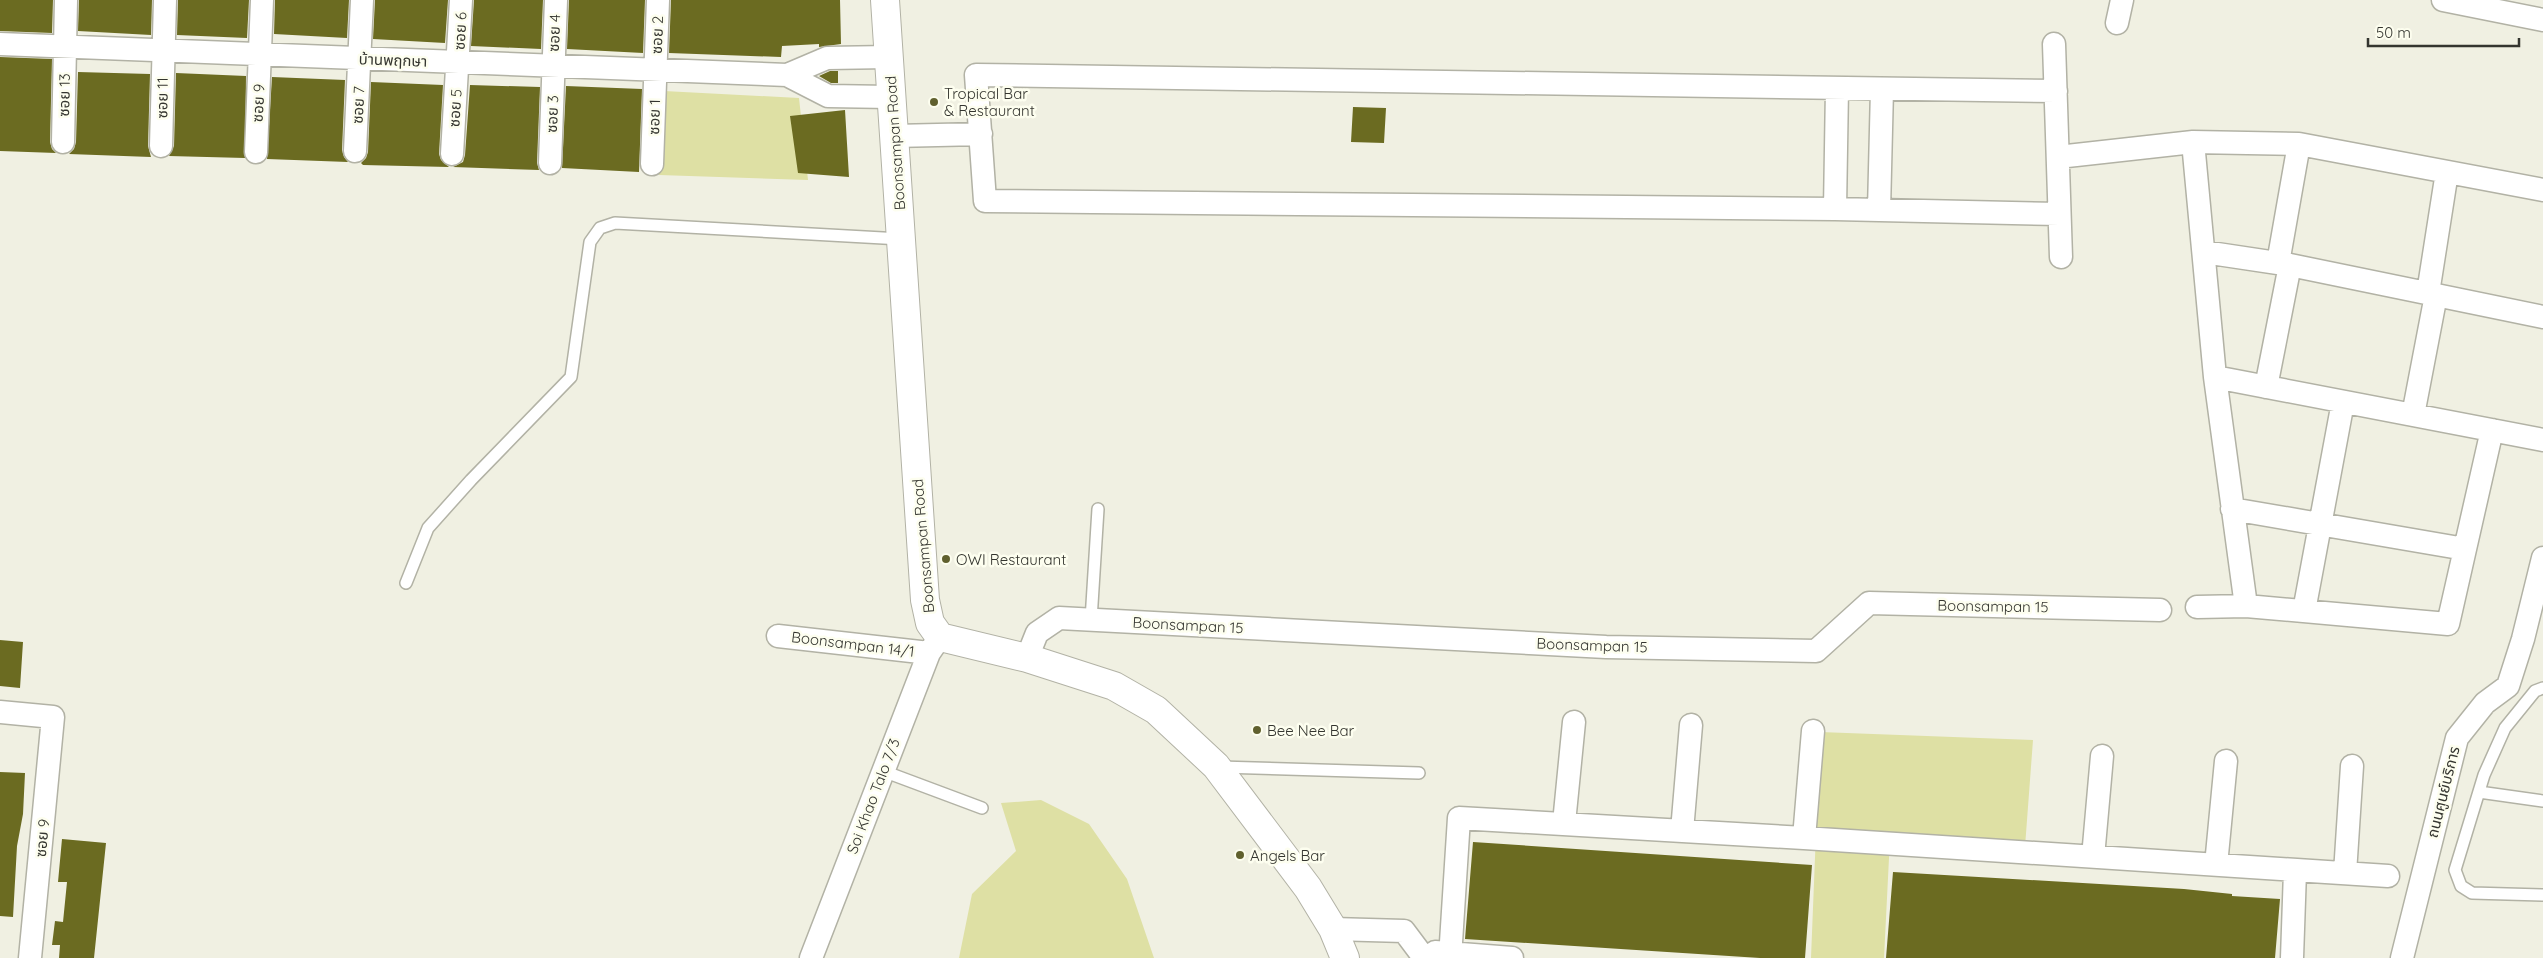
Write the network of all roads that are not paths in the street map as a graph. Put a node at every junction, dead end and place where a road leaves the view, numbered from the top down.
1 (66, 0) edge
2 (165, 0) edge
3 (262, 0) edge
4 (362, 0) edge
5 (461, 0) edge
6 (556, 0) edge
7 (658, 0) edge
8 (886, 0) edge
9 (2122, 0) edge
10 (2443, 0) edge
11 (2543, 20) edge
12 (2117, 23) dead end
13 (0, 44) edge
14 (2054, 44) dead end
15 (65, 47) junction
16 (163, 51) junction
17 (260, 54) junction
18 (890, 57) junction
19 (360, 58) junction
20 (458, 62) junction
21 (553, 66) junction
22 (656, 70) junction
23 (787, 75) junction
24 (1837, 88) junction
25 (1882, 89) junction
26 (2056, 91) junction
27 (890, 97) junction
28 (981, 134) junction
29 (894, 136) junction
30 (63, 142) dead end
31 (2193, 142) junction
32 (2299, 144) junction
33 (161, 146) dead end
34 (355, 151) dead end
35 (256, 152) dead end
36 (452, 154) dead end
37 (2058, 157) junction
38 (550, 163) dead end
39 (652, 164) dead end
40 (2447, 172) junction
41 (2543, 190) edge
42 (1835, 209) junction
43 (1879, 210) junction
44 (2059, 214) junction
45 (901, 239) junction
46 (2204, 252) junction
47 (2061, 258) dead end
48 (2284, 264) junction
49 (2432, 294) junction
50 (2543, 317) edge
51 (2215, 377) junction
52 (2266, 387) junction
53 (2344, 402) junction
54 (2413, 415) junction
55 (2492, 430) junction
56 (2543, 440) edge
57 (2232, 508) junction
58 (1098, 509) dead end
59 (2321, 524) junction
60 (2465, 549) junction
61 (2543, 558) edge
62 (406, 583) dead end
63 (2246, 606) junction
64 (2197, 607) dead end
65 (2160, 610) dead end
66 (2304, 611) junction
67 (1091, 620) junction
68 (778, 636) dead end
69 (934, 645) junction
70 (1027, 658) junction
71 (2543, 688) edge
72 (0, 712) edge
73 (1574, 722) dead end
74 (1691, 725) dead end
75 (1812, 731) dead end
76 (2102, 756) dead end
77 (2226, 761) dead end
78 (1216, 766) junction
79 (2352, 766) dead end
80 (883, 772) junction
81 (1419, 773) dead end
82 (2479, 792) junction
83 (2543, 801) edge
84 (982, 808) dead end
85 (1564, 823) junction
86 (1682, 831) junction
87 (1804, 838) junction
88 (2093, 857) junction
89 (2216, 865) junction
90 (2295, 871) junction
91 (2345, 873) junction
92 (2388, 876) dead end
93 (2543, 896) edge
94 (1333, 929) junction
95 (1416, 955) edge
96 (1450, 955) edge
97 (30, 958) edge
98 (811, 958) edge
99 (1345, 958) edge
100 (1512, 958) edge
101 (2292, 958) edge
102 (2402, 958) edge

1 - 15 street, ซอย 13
2 - 16 street, ซอย 11
3 - 17 street, ซอย 9
4 - 19 street, ซอย 7
5 - 20 street, ซอย 6
6 - 21 street, ซอย 4
7 - 22 street, ซอย 2
8 - 18 street, Boonsampan Road
9 - 12 street
10 - 11 street
13 - 15 street, บ้านพฤกษา
14 - 26 street
15 - 16 street, บ้านพฤกษา
15 - 30 street, ซอย 13
16 - 17 street, บ้านพฤกษา
16 - 33 street, ซอย 11
17 - 19 street, บ้านพฤกษา
17 - 35 street, ซอย 9
18 - 23 street, บ้านพฤกษา
18 - 27 street, Boonsampan Road
19 - 20 street, บ้านพฤกษา
19 - 34 street, ซอย 7
20 - 21 street, บ้านพฤกษา
20 - 36 street, ซอย 5
21 - 22 street, บ้านพฤกษา
21 - 38 street, ซอย 3
22 - 23 street, บ้านพฤกษา
22 - 39 street, ซอย 1
23 - 27 street, บ้านพฤกษา
24 - 25 street
24 - 28 street
24 - 42 street
25 - 26 street
25 - 43 street
26 - 37 street
27 - 29 street, Boonsampan Road
28 - 29 street
28 - 42 street
29 - 45 street, Boonsampan Road
31 - 32 street
31 - 37 street
31 - 46 street
32 - 40 street
32 - 48 street
37 - 44 street
40 - 41 street
40 - 49 street
42 - 43 street
43 - 44 street
44 - 47 street
45 - 62 lane
45 - 69 street, Boonsampan Road
46 - 48 street
46 - 51 street
48 - 49 street
48 - 52 street
49 - 50 street
49 - 54 street
51 - 52 street
51 - 57 street
52 - 53 street
53 - 54 street
53 - 59 street
54 - 55 street
55 - 56 street
55 - 60 street
57 - 59 street
57 - 63 street
58 - 67 lane
59 - 60 street
59 - 66 street
60 - 66 street
61 - 102 street, ถนนศูนย์บริการ
63 - 64 street
63 - 66 street
65 - 67 street, Boonsampan 15
67 - 70 street, Boonsampan 15
68 - 69 street, Boonsampan 14/1
69 - 70 street
69 - 80 street, Soi Khao Talo 7/3
70 - 78 street
71 - 82 lane
72 - 97 street, ซอย 9
73 - 85 street
74 - 86 street
75 - 87 street
76 - 88 street
77 - 89 street
78 - 81 lane
78 - 94 street
79 - 91 street
80 - 84 lane
80 - 98 street, Soi Khao Talo 7/3
82 - 83 lane
82 - 93 lane
85 - 86 street
85 - 96 street
86 - 87 street
87 - 88 street
88 - 89 street
89 - 90 street
90 - 91 street
90 - 101 street
91 - 92 street
94 - 95 street
94 - 99 street
95 - 96 street
96 - 100 street

